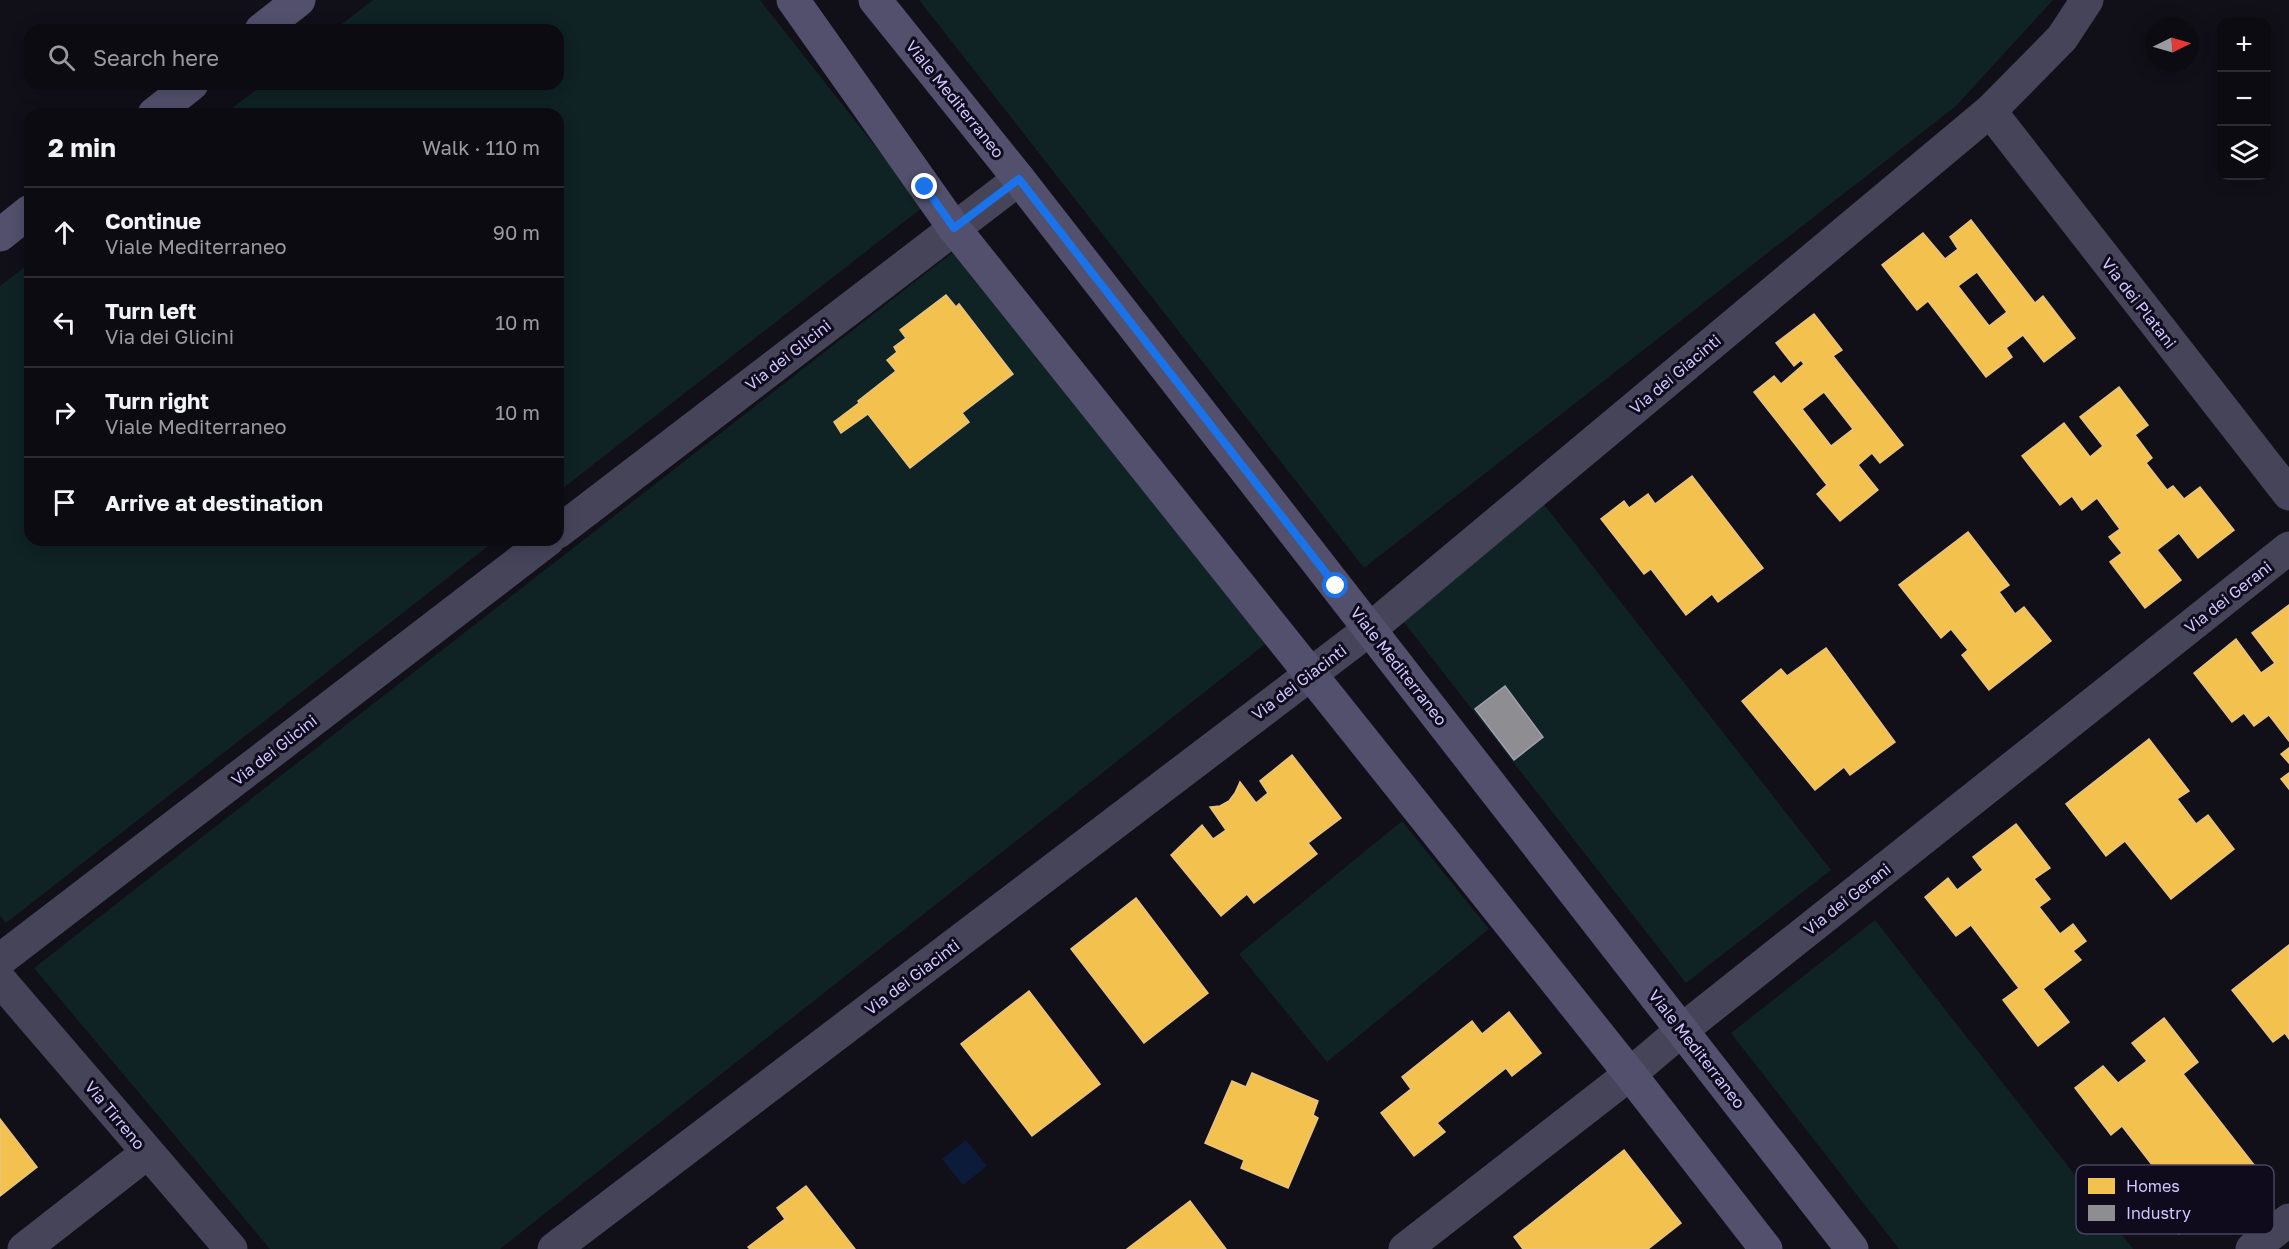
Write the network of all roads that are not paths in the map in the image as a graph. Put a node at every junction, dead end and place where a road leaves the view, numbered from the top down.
1 (299, 0) edge
2 (793, 0) edge
3 (875, 0) edge
4 (2087, 0) edge
5 (269, 24) edge
6 (184, 90) edge
7 (162, 108) edge
8 (1989, 111) junction
9 (1019, 179) junction
10 (24, 216) edge
11 (954, 228) junction
12 (0, 235) edge
13 (2289, 494) edge
14 (564, 527) edge
15 (540, 546) edge
16 (2289, 548) edge
17 (1370, 629) junction
18 (1310, 674) junction
19 (0, 960) edge
20 (0, 980) edge
21 (1682, 1030) junction
22 (1630, 1074) junction
23 (147, 1153) junction
24 (2289, 1220) edge
25 (2274, 1232) edge
26 (2271, 1234) edge
27 (24, 1249) edge
28 (231, 1249) edge
29 (554, 1249) edge
30 (1405, 1249) edge
31 (1767, 1249) edge
32 (1852, 1249) edge
33 (2252, 1249) edge

1 - 5 street
2 - 11 street
3 - 9 street, Viale Mediterraneo
4 - 8 street, Via dei Giacinti
6 - 7 street
8 - 13 street, Via dei Platani
8 - 17 street, Via dei Giacinti
9 - 11 street, Via dei Glicini
9 - 17 street, Viale Mediterraneo
10 - 12 street
11 - 14 street, Via dei Glicini
11 - 18 street
15 - 19 street, Via dei Glicini
16 - 21 street, Via dei Gerani
17 - 18 street, Via dei Giacinti
17 - 21 street, Viale Mediterraneo
18 - 22 street
18 - 29 street, Via dei Giacinti
20 - 23 street, Via Tirreno
21 - 22 street, Via dei Gerani
21 - 32 street, Viale Mediterraneo
22 - 30 street, Via dei Gerani
22 - 31 street
23 - 27 street
23 - 28 street, Via Tirreno
24 - 25 street
26 - 33 street

